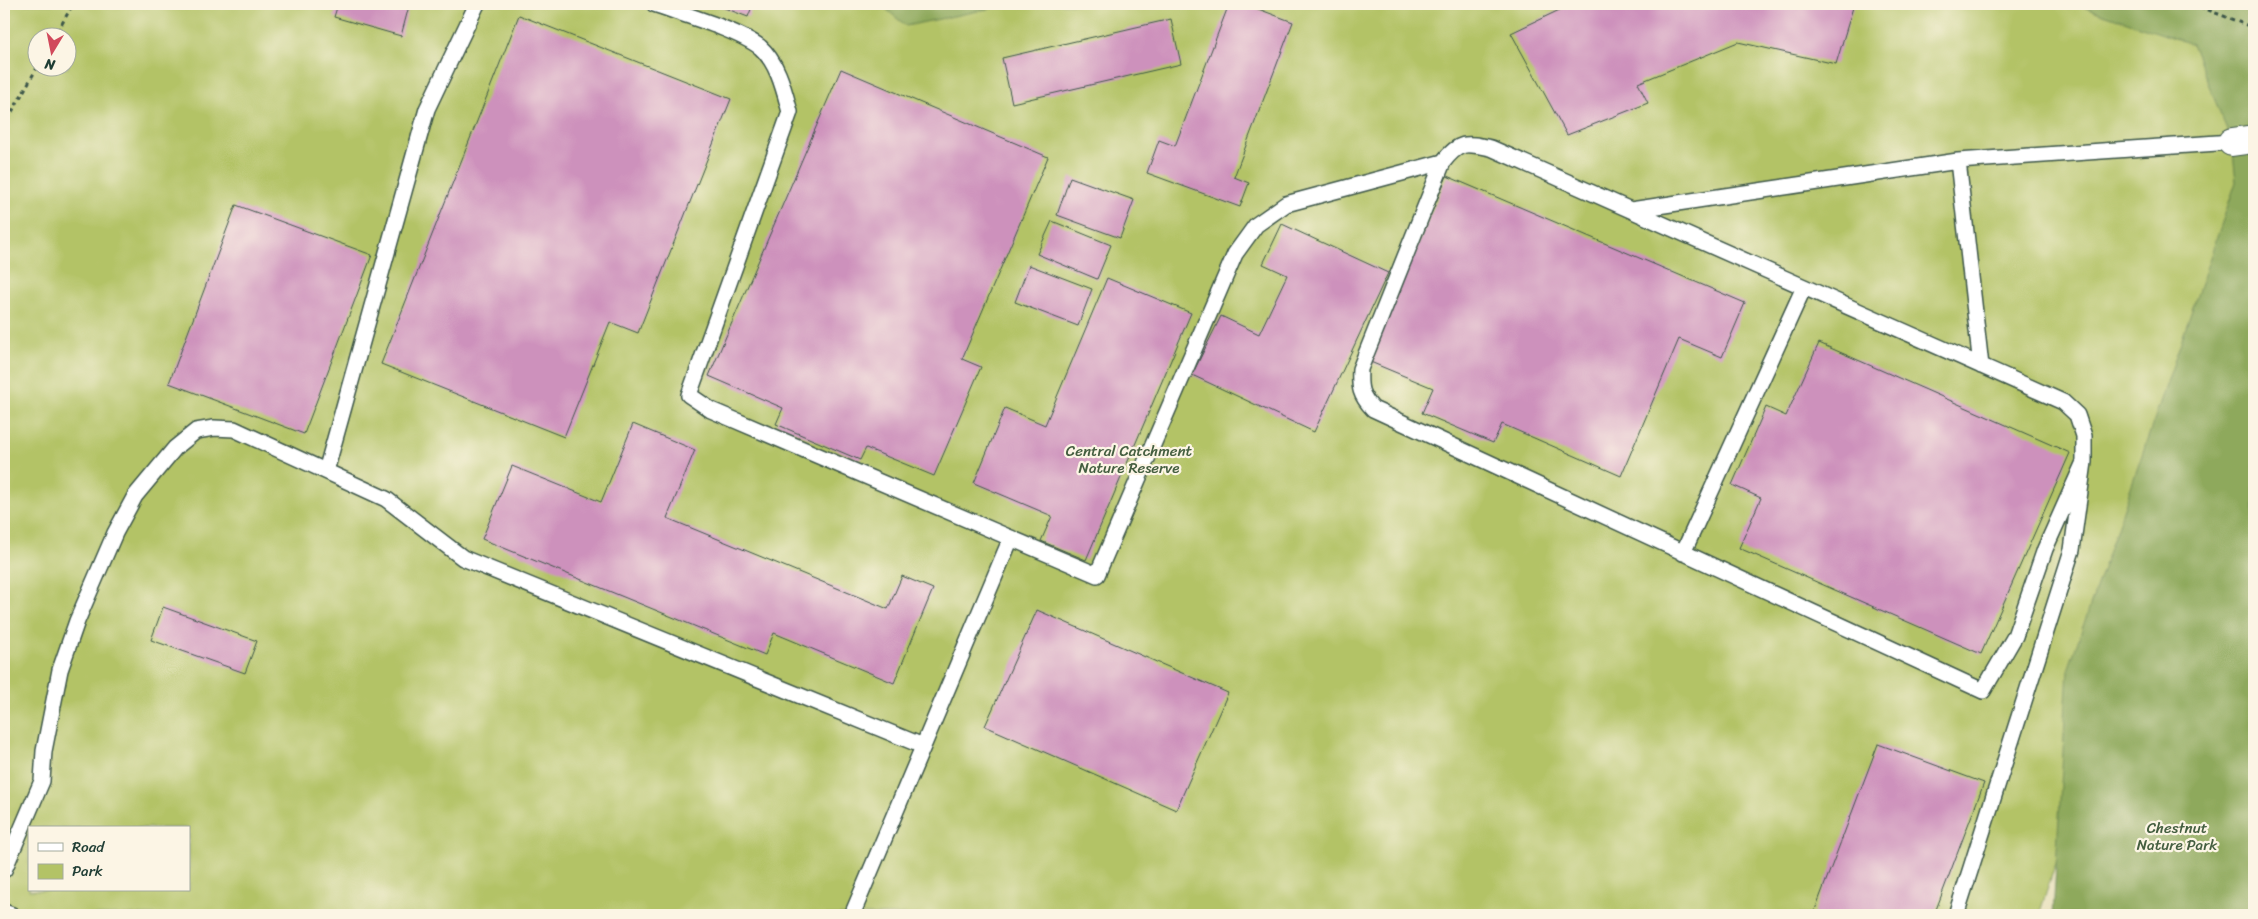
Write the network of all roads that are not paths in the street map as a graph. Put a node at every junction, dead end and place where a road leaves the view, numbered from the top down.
1 (477, 4) edge
2 (654, 4) edge
3 (2243, 141) edge
4 (1958, 161) junction
5 (1443, 162) junction
6 (1631, 210) junction
7 (1804, 287) junction
8 (1981, 366) junction
9 (2084, 462) junction
10 (326, 471) junction
11 (1011, 538) junction
12 (1683, 553) junction
13 (923, 746) junction
14 (4, 870) edge
15 (4, 912) edge
16 (12, 915) edge
17 (852, 915) edge
18 (1956, 915) edge

1 - 10 lane
2 - 11 lane
3 - 4 lane
4 - 6 lane
4 - 8 lane
5 - 6 lane
5 - 11 lane
5 - 12 lane
6 - 7 lane
7 - 8 lane
7 - 12 lane
8 - 9 lane
9 - 12 lane
9 - 18 lane
10 - 13 lane
10 - 14 lane
11 - 13 lane
13 - 17 lane
15 - 16 lane

